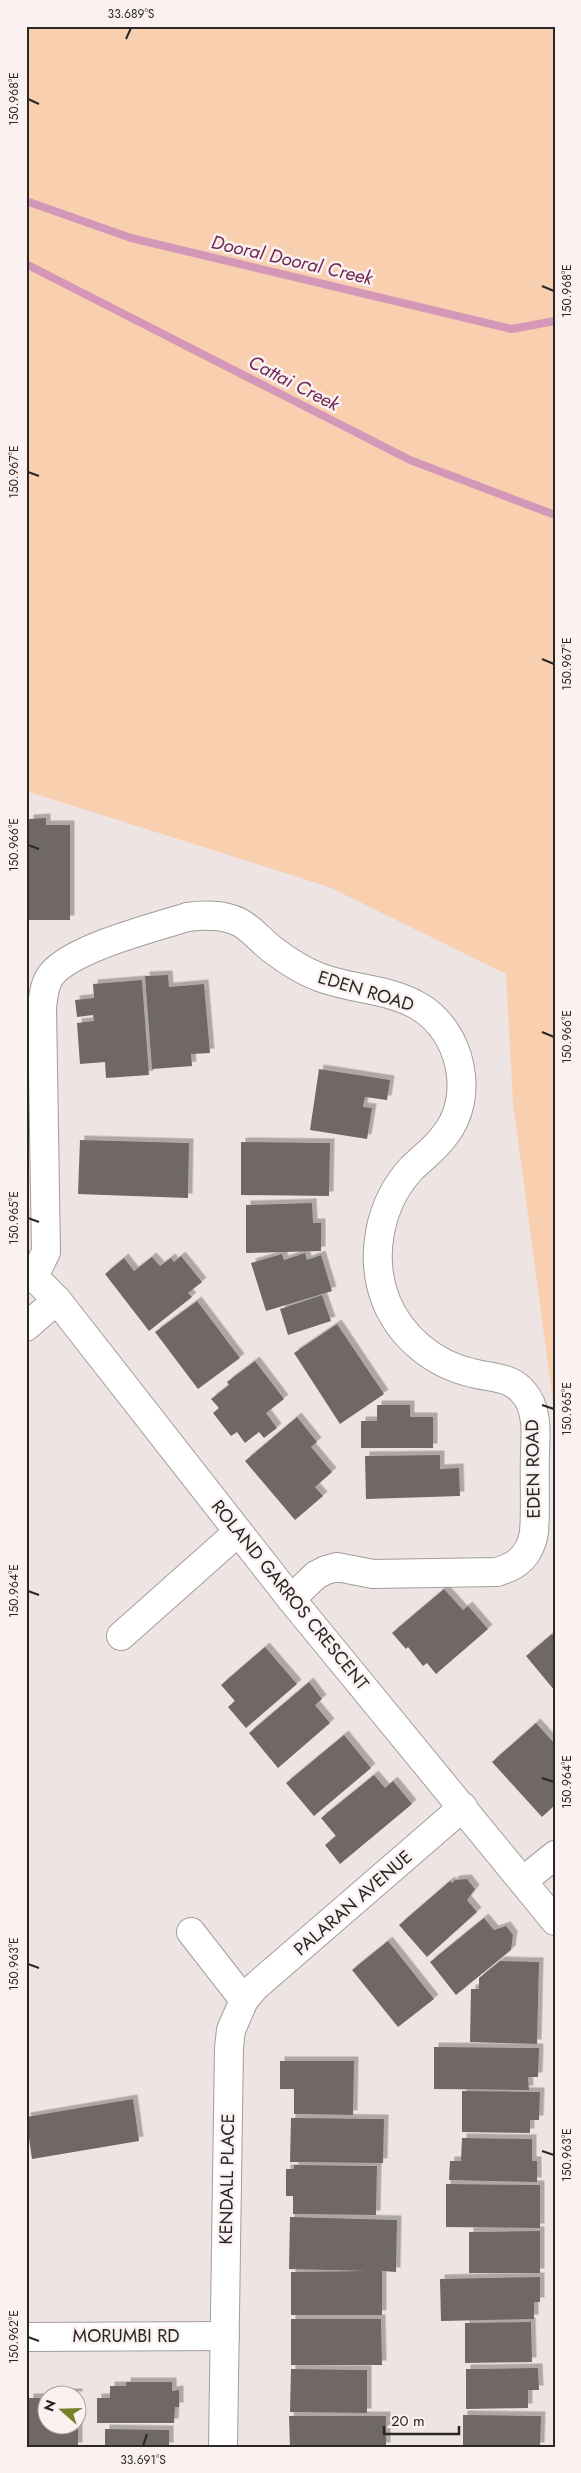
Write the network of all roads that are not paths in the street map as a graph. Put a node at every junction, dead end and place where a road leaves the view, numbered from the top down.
1 (30, 1273) edge
2 (57, 1300) junction
3 (26, 1327) edge
4 (238, 1532) junction
5 (290, 1599) junction
6 (121, 1636) dead end
7 (463, 1807) junction
8 (555, 1855) edge
9 (523, 1881) junction
10 (555, 1921) edge
11 (191, 1932) dead end
12 (244, 2000) junction
13 (26, 2336) edge
14 (225, 2336) junction
15 (223, 2447) edge

1 - 2 street, ROLAND GARROS CRESCENT
1 - 5 street, EDEN ROAD
2 - 3 street
2 - 4 street, ROLAND GARROS CRESCENT
4 - 5 street, ROLAND GARROS CRESCENT
4 - 6 street
5 - 7 street, ROLAND GARROS CRESCENT
7 - 9 street, ROLAND GARROS CRESCENT
7 - 12 street, PALARAN AVENUE
8 - 9 street
9 - 10 street, ROLAND GARROS CRESCENT
11 - 12 street
12 - 14 street, KENDALL PLACE
13 - 14 street, MORUMBI RD
14 - 15 street, KENDALL PLACE

